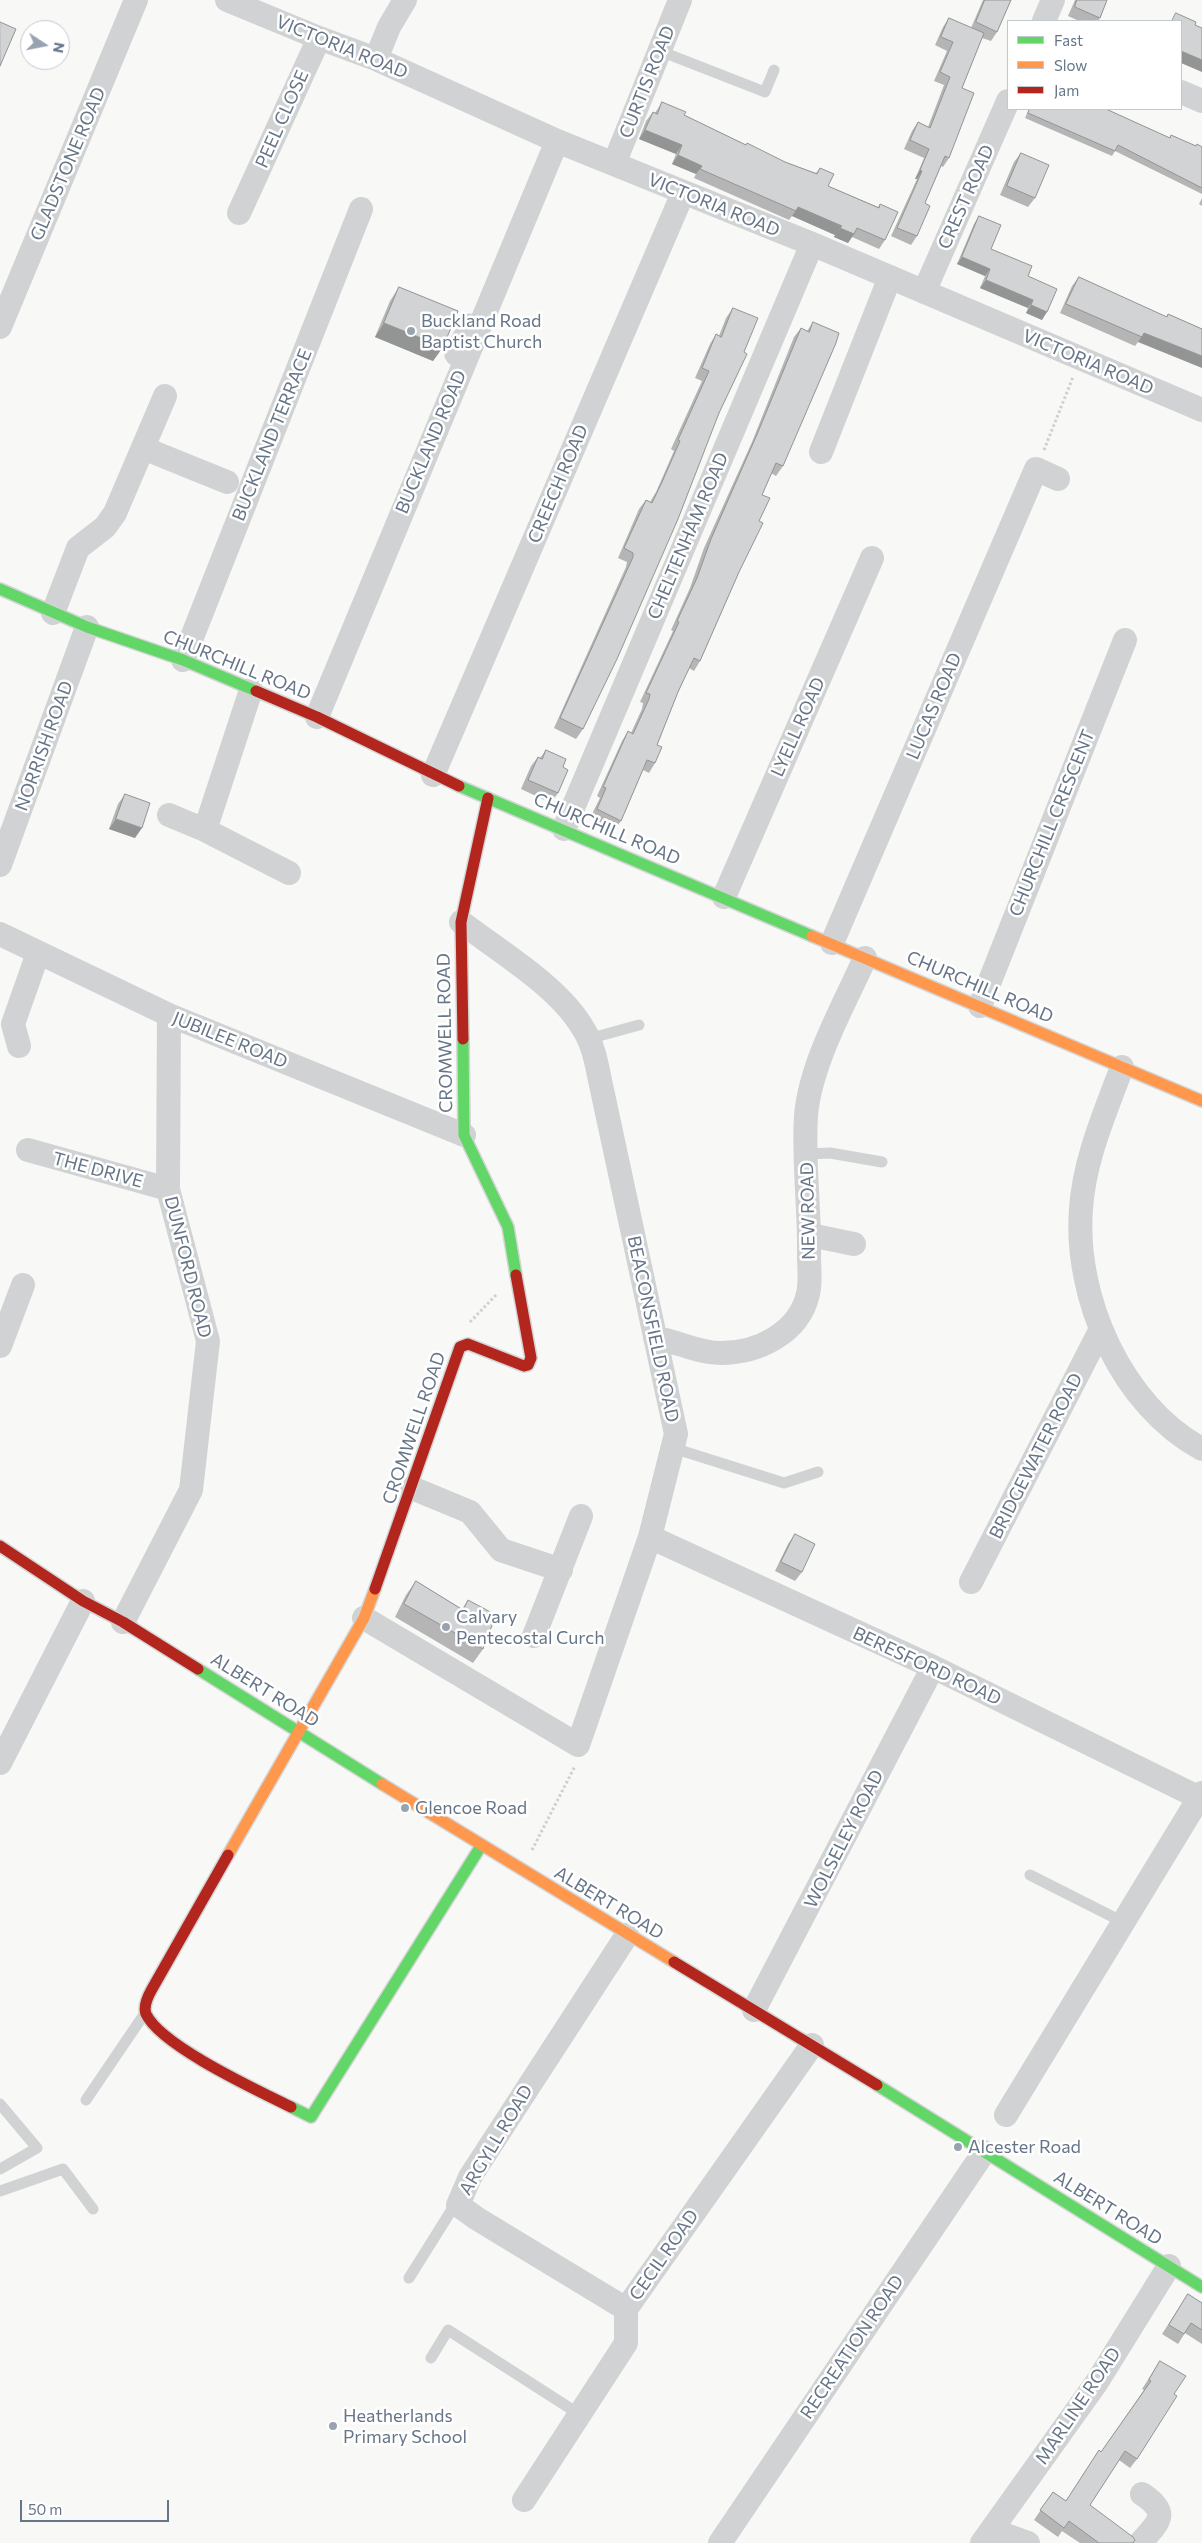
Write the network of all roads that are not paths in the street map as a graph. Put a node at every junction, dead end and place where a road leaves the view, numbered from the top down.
1 (136, 0) edge
2 (227, 0) edge
3 (405, 0) edge
4 (680, 0) edge
5 (1053, 0) edge
6 (1044, 20) edge
7 (318, 38) junction
8 (660, 51) junction
9 (376, 59) junction
10 (774, 70) dead end
11 (1182, 92) edge
12 (1202, 101) edge
13 (1007, 104) edge
14 (557, 141) junction
15 (614, 164) junction
16 (683, 193) junction
17 (248, 206) dead end
18 (361, 210) dead end
19 (812, 244) junction
20 (890, 277) junction
21 (924, 292) junction
22 (0, 327) edge
23 (165, 396) dead end
24 (1202, 410) edge
25 (143, 448) junction
26 (821, 452) dead end
27 (1058, 479) dead end
28 (227, 482) dead end
29 (872, 558) dead end
30 (0, 589) edge
31 (53, 613) junction
32 (87, 627) junction
33 (1125, 640) dead end
34 (183, 660) junction
35 (251, 690) junction
36 (317, 717) junction
37 (433, 775) junction
38 (488, 798) junction
39 (169, 815) dead end
40 (564, 829) junction
41 (205, 830) junction
42 (0, 865) edge
43 (289, 872) dead end
44 (724, 897) junction
45 (461, 922) junction
46 (0, 934) edge
47 (832, 943) junction
48 (38, 953) junction
49 (865, 958) junction
50 (980, 1006) junction
51 (169, 1015) junction
52 (639, 1026) dead end
53 (588, 1038) junction
54 (19, 1046) dead end
55 (1122, 1067) junction
56 (1202, 1101) edge
57 (464, 1135) junction
58 (28, 1150) dead end
59 (807, 1154) junction
60 (882, 1162) dead end
61 (168, 1189) junction
62 (810, 1235) junction
63 (854, 1244) dead end
64 (23, 1285) dead end
65 (1101, 1329) junction
66 (655, 1338) junction
67 (0, 1346) edge
68 (673, 1448) junction
69 (1202, 1449) edge
70 (818, 1472) dead end
71 (412, 1488) junction
72 (581, 1516) dead end
73 (650, 1537) junction
74 (0, 1546) edge
75 (561, 1570) junction
76 (971, 1582) dead end
77 (83, 1601) junction
78 (364, 1618) junction
79 (123, 1622) junction
80 (534, 1636) dead end
81 (933, 1667) junction
82 (298, 1733) junction
83 (0, 1763) edge
84 (1201, 1797) edge
85 (481, 1846) junction
86 (1030, 1875) dead end
87 (1123, 1922) junction
88 (627, 1935) junction
89 (754, 2010) junction
90 (145, 2013) junction
91 (812, 2045) junction
92 (86, 2100) dead end
93 (0, 2104) edge
94 (1006, 2115) dead end
95 (984, 2152) junction
96 (0, 2169) edge
97 (0, 2191) edge
98 (458, 2205) junction
99 (93, 2209) dead end
100 (1169, 2266) junction
101 (409, 2278) dead end
102 (1202, 2286) edge
103 (626, 2309) junction
104 (431, 2358) dead end
105 (579, 2414) junction
106 (1142, 2494) dead end
107 (524, 2500) dead end
108 (987, 2537) edge
109 (720, 2543) edge
110 (1028, 2543) edge
111 (1140, 2543) edge

1 - 22 street, GLADSTONE ROAD
2 - 7 street, VICTORIA ROAD
3 - 9 street
4 - 8 street, CURTIS ROAD
5 - 6 street
7 - 9 street, VICTORIA ROAD
7 - 17 street, PEEL CLOSE
8 - 10 lane
8 - 15 street, CURTIS ROAD
9 - 14 street, VICTORIA ROAD
11 - 12 street
13 - 21 street, CREST ROAD
14 - 15 street, VICTORIA ROAD
14 - 36 street, BUCKLAND ROAD
15 - 16 street, VICTORIA ROAD
16 - 19 street, VICTORIA ROAD
16 - 37 street, CREECH ROAD
18 - 34 street, BUCKLAND TERRACE
19 - 20 street, VICTORIA ROAD
19 - 40 street, CHELTENHAM ROAD
20 - 21 street, VICTORIA ROAD
20 - 26 street
21 - 24 street, VICTORIA ROAD
23 - 25 street
25 - 28 street
25 - 31 street
27 - 47 street, LUCAS ROAD
29 - 44 street, LYELL ROAD
30 - 31 street, CHURCHILL ROAD
31 - 32 street, CHURCHILL ROAD
32 - 34 street, CHURCHILL ROAD
32 - 42 street, NORRISH ROAD
33 - 50 street, CHURCHILL CRESCENT
34 - 35 street, CHURCHILL ROAD
35 - 36 street, CHURCHILL ROAD
35 - 41 street
36 - 37 street, CHURCHILL ROAD
37 - 38 street, CHURCHILL ROAD
38 - 40 street, CHURCHILL ROAD
38 - 45 street, CROMWELL ROAD
39 - 41 street
40 - 44 street, CHURCHILL ROAD
41 - 43 street
44 - 47 street, CHURCHILL ROAD
45 - 53 street, BEACONSFIELD ROAD
45 - 57 street, CROMWELL ROAD
46 - 48 street, JUBILEE ROAD
47 - 49 street, CHURCHILL ROAD
48 - 51 street, JUBILEE ROAD
48 - 54 street
49 - 50 street, CHURCHILL ROAD
49 - 59 street, NEW ROAD
50 - 55 street, CHURCHILL ROAD
51 - 57 street, JUBILEE ROAD
51 - 61 street, DUNFORD ROAD
52 - 53 lane
53 - 66 street, BEACONSFIELD ROAD
55 - 56 street, CHURCHILL ROAD
55 - 65 street
57 - 71 street, CROMWELL ROAD
58 - 61 street, THE DRIVE
59 - 60 lane
59 - 62 street, NEW ROAD
61 - 79 street, DUNFORD ROAD
62 - 63 street
62 - 66 street, NEW ROAD
64 - 67 street
65 - 69 street
65 - 76 street, BRIDGEWATER ROAD
66 - 68 street, BEACONSFIELD ROAD
68 - 70 lane
68 - 73 street, BEACONSFIELD ROAD
71 - 75 street
71 - 78 street, CROMWELL ROAD
72 - 75 street
73 - 78 street, BEACONSFIELD ROAD
73 - 81 street, BERESFORD ROAD
74 - 77 street, ALBERT ROAD
75 - 80 street
77 - 79 street, ALBERT ROAD
77 - 83 street
78 - 82 street, CROMWELL ROAD
79 - 82 street, ALBERT ROAD
81 - 84 street, BERESFORD ROAD
81 - 89 street, WOLSELEY ROAD
82 - 85 street, ALBERT ROAD
82 - 90 street
84 - 87 street
85 - 88 street, ALBERT ROAD
85 - 90 street
86 - 87 lane
87 - 94 street
88 - 89 street, ALBERT ROAD
88 - 98 street, ARGYLL ROAD
89 - 91 street, ALBERT ROAD
90 - 92 lane
91 - 95 street, ALBERT ROAD
91 - 103 street, CECIL ROAD
93 - 96 lane
95 - 100 street, ALBERT ROAD
95 - 109 street, RECREATION ROAD
97 - 99 lane
98 - 101 lane
98 - 103 street, ARGYLL ROAD
100 - 102 street, ALBERT ROAD
100 - 108 street, MARLINE ROAD
103 - 105 street, CECIL ROAD
104 - 105 lane
105 - 107 street, CECIL ROAD
106 - 111 street
108 - 110 street

